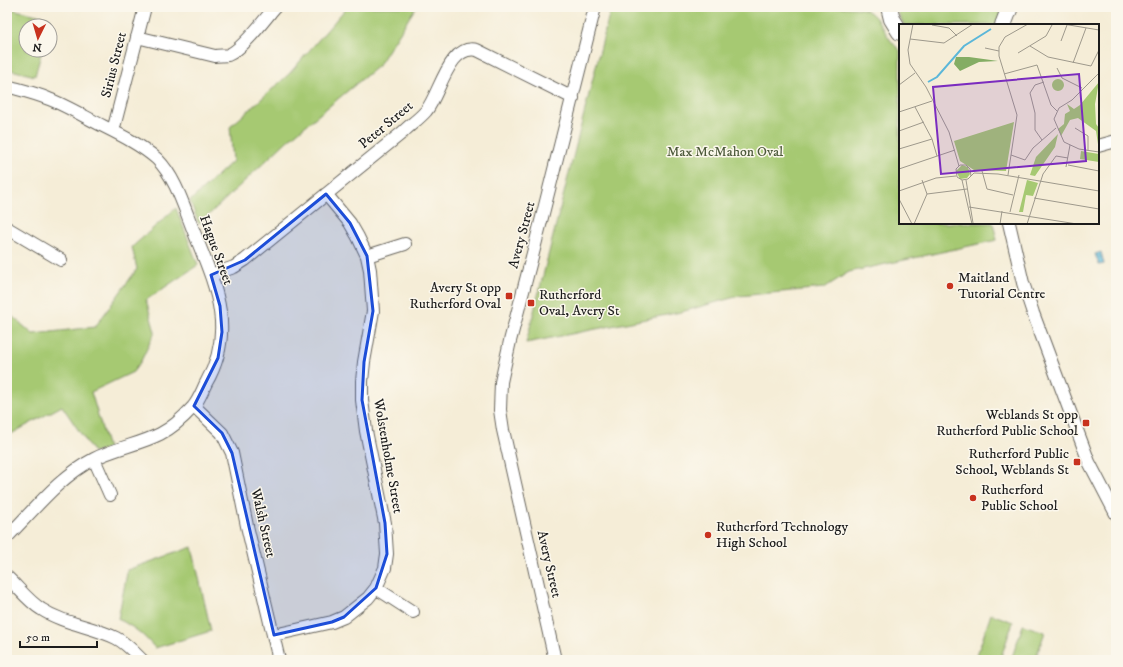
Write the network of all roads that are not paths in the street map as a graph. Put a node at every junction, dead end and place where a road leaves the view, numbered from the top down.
1 (145, 7) edge
2 (275, 7) edge
3 (595, 7) edge
4 (887, 9) edge
5 (899, 30) edge
6 (137, 37) junction
7 (7, 86) edge
8 (573, 98) junction
9 (113, 131) junction
10 (1116, 142) edge
11 (1099, 146) edge
12 (326, 194) junction
13 (1009, 224) edge
14 (7, 228) edge
15 (405, 244) dead end
16 (368, 256) junction
17 (61, 260) dead end
18 (211, 275) junction
19 (194, 406) junction
20 (94, 459) junction
21 (110, 495) dead end
22 (1116, 514) edge
23 (7, 537) edge
24 (7, 577) edge
25 (376, 588) junction
26 (413, 612) dead end
27 (274, 635) junction
28 (142, 660) edge
29 (279, 660) edge
30 (555, 660) edge

1 - 6 street, Sirius Street
2 - 6 street
3 - 8 street, Avery Street
4 - 5 main road
6 - 9 street, Sirius Street
7 - 9 street, Hague Street
8 - 12 street, Peter Street
8 - 30 street, Avery Street
9 - 18 street, Hague Street
10 - 11 street
12 - 16 street, Wolstenholme Street
12 - 18 street, Peter Street
13 - 22 street
14 - 17 street
15 - 16 street
16 - 25 street, Wolstenholme Street
18 - 19 street, Hague Street
19 - 20 street, Hague Street
19 - 27 street, Walsh Street
20 - 21 street
20 - 23 street, Hague Street
24 - 28 street
25 - 26 street
25 - 27 street, Wolstenholme Street
27 - 29 street, Walsh Street

